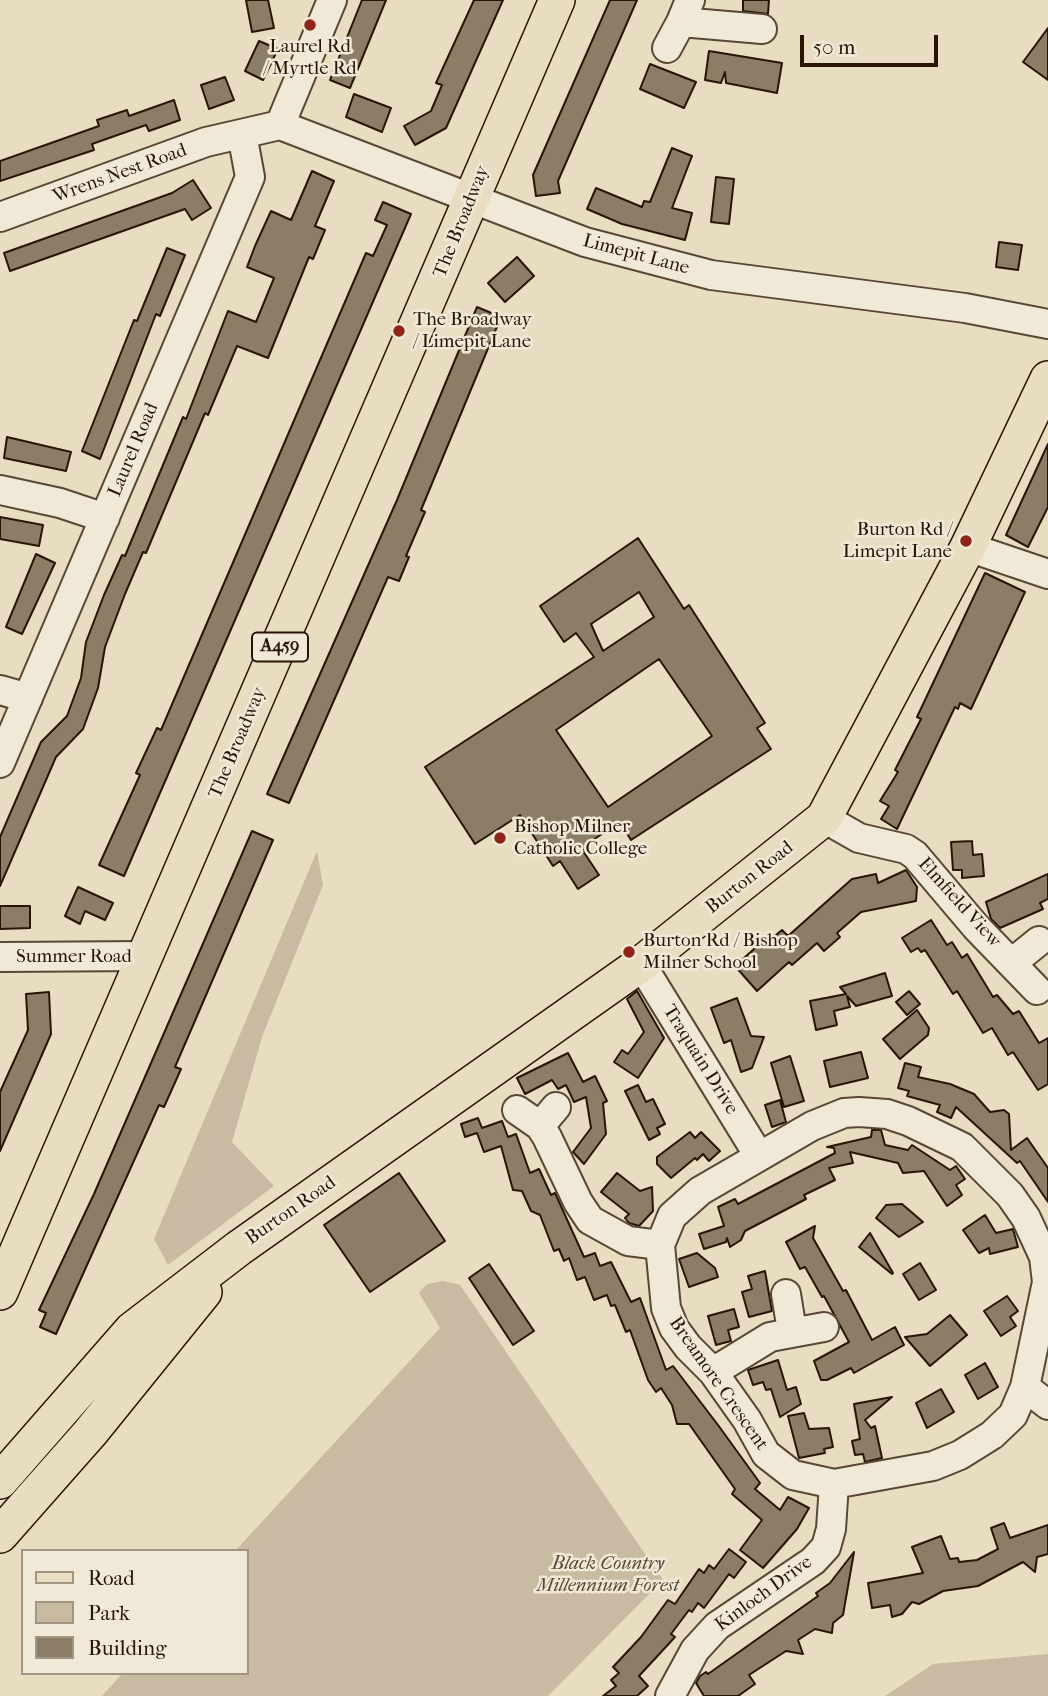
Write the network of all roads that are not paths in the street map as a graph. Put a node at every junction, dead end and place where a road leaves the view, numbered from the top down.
1 (557, 0) edge
2 (330, 1) edge
3 (685, 11) edge
4 (762, 29) dead end
5 (667, 48) dead end
6 (280, 125) junction
7 (242, 134) junction
8 (472, 201) junction
9 (0, 217) edge
10 (1048, 324) edge
11 (1048, 379) edge
12 (0, 490) edge
13 (105, 518) junction
14 (968, 547) junction
15 (1048, 574) edge
16 (0, 690) edge
17 (28, 698) junction
18 (0, 762) edge
19 (824, 818) junction
20 (1039, 941) dead end
21 (147, 956) junction
22 (0, 957) edge
23 (1013, 962) junction
24 (641, 964) junction
25 (1037, 990) dead end
26 (538, 1115) dead end
27 (759, 1156) junction
28 (660, 1245) junction
29 (239, 1248) junction
30 (0, 1293) edge
31 (786, 1294) dead end
32 (824, 1327) dead end
33 (792, 1331) junction
34 (713, 1372) junction
35 (1025, 1387) junction
36 (1048, 1405) edge
37 (65, 1463) junction
38 (0, 1481) edge
39 (834, 1484) junction
40 (0, 1496) edge
41 (0, 1535) edge
42 (670, 1696) edge

1 - 8 main road, The Broadway / A459
2 - 6 street
3 - 4 street
3 - 5 street
6 - 7 street
6 - 8 street, Limepit Lane
7 - 9 street, Wrens Nest Road
7 - 13 street, Laurel Road
8 - 10 street, Limepit Lane
8 - 21 main road, The Broadway / A459
11 - 14 main road, Burton Road
12 - 13 street
13 - 17 street, Laurel Road
14 - 15 street
14 - 19 main road, Burton Road
16 - 17 street
17 - 18 street, Laurel Road
19 - 23 street, Elmfield View
19 - 24 main road, Burton Road
20 - 23 street, Elmfield View
21 - 22 street, Summer Road
21 - 30 main road, The Broadway / A459
23 - 25 street, Elmfield View
24 - 27 street, Traquain Drive
24 - 29 main road, Burton Road
26 - 28 street
27 - 28 street, Breamore Crescent
27 - 35 street, Breamore Crescent
28 - 34 street, Breamore Crescent
29 - 37 main road, Burton Road
29 - 38 main road, Burton Road
31 - 33 street
32 - 33 street
33 - 34 street
34 - 39 street, Breamore Crescent
35 - 36 street
35 - 39 street, Breamore Crescent
37 - 40 main road
37 - 41 main road, Burton Road
39 - 42 street, Kinloch Drive

